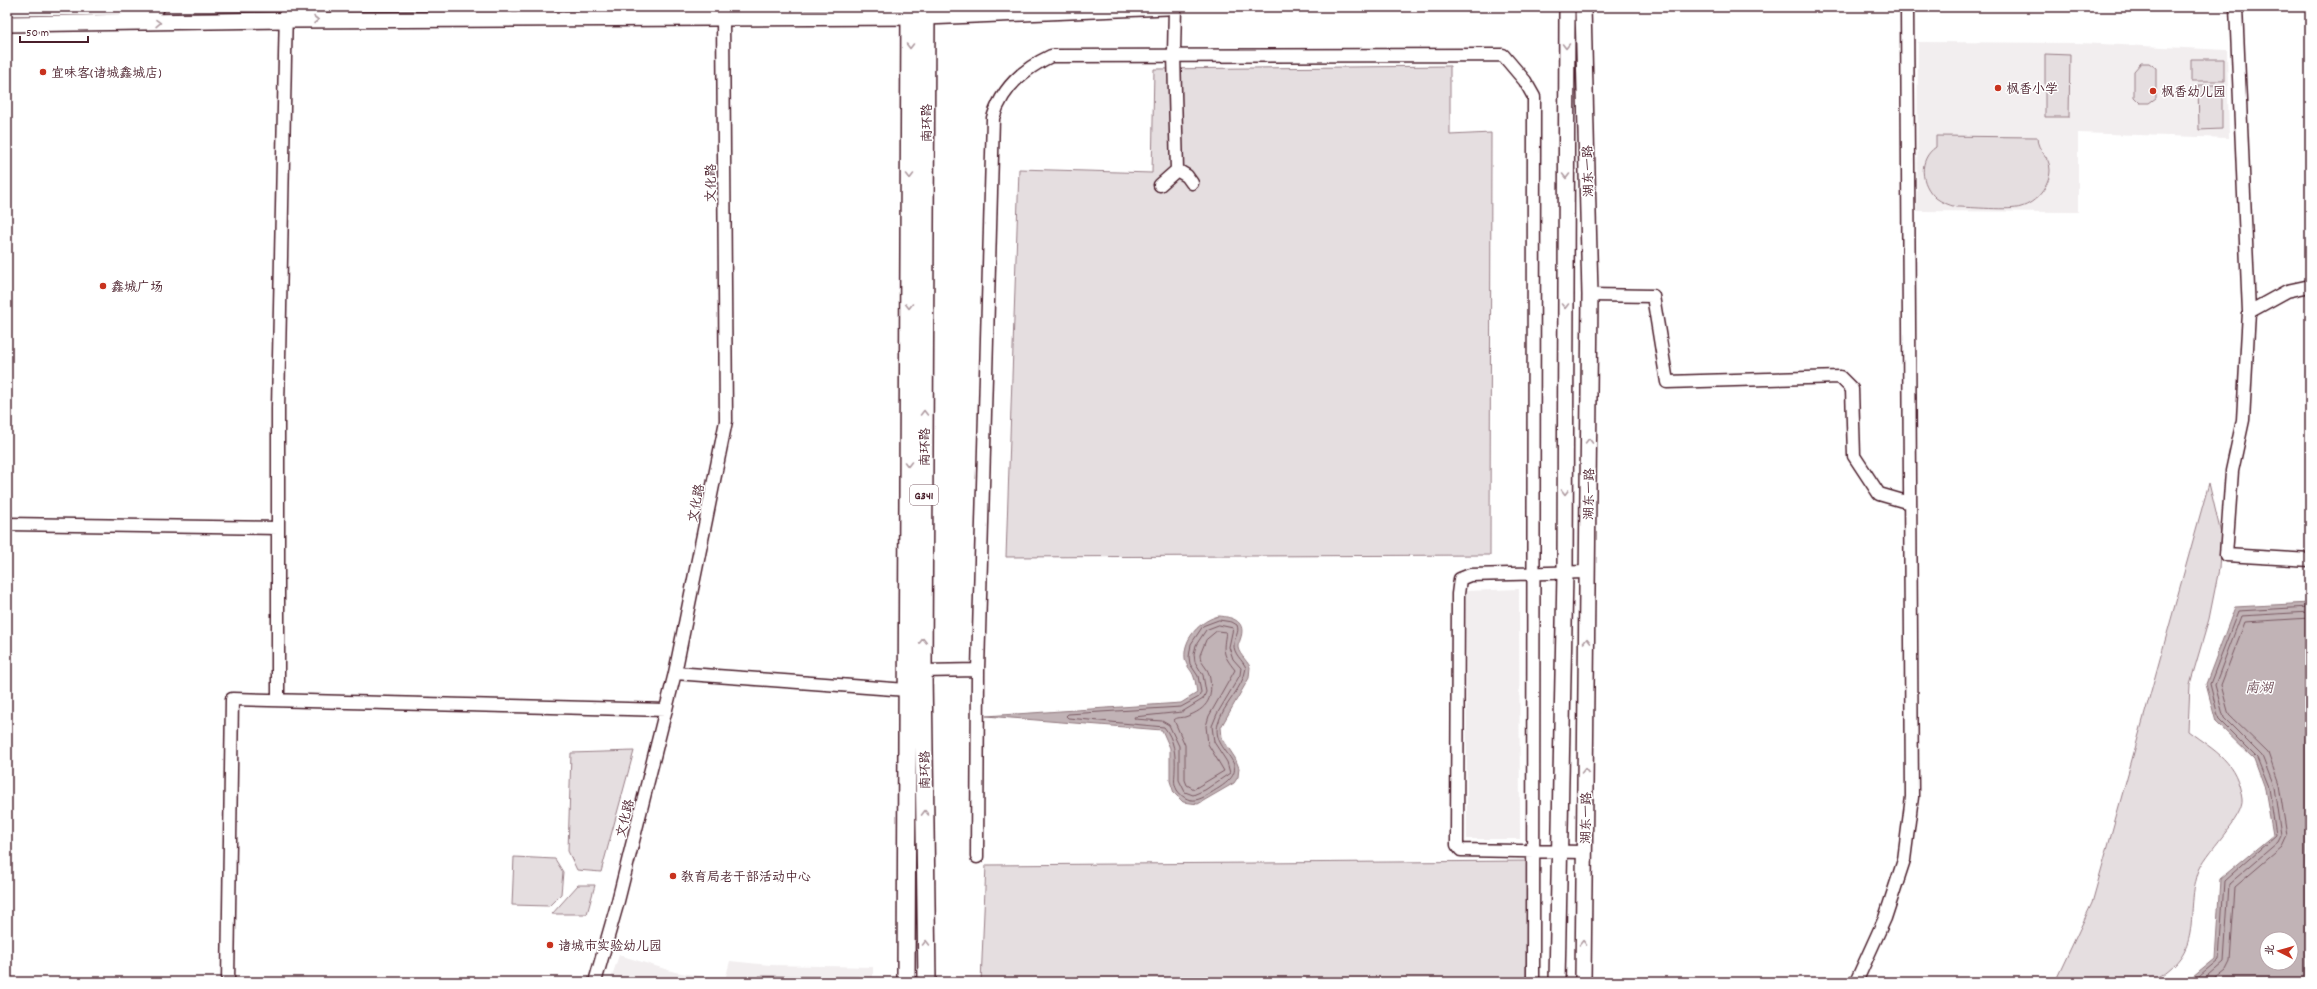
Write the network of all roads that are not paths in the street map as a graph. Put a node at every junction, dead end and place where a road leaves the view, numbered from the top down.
1 (113, 7) edge
2 (157, 7) edge
3 (1167, 7) edge
4 (1175, 7) edge
5 (1566, 7) edge
6 (1583, 7) edge
7 (1907, 7) edge
8 (2236, 7) edge
9 (7, 8) edge
10 (918, 12) edge
11 (286, 13) edge
12 (723, 17) junction
13 (7, 24) edge
14 (113, 24) junction
15 (1174, 54) junction
16 (1177, 170) junction
17 (1192, 183) dead end
18 (1160, 185) dead end
19 (2310, 286) edge
20 (1590, 295) junction
21 (2249, 312) junction
22 (1910, 503) junction
23 (7, 524) edge
24 (278, 528) junction
25 (2310, 560) edge
26 (1587, 572) junction
27 (1535, 573) junction
28 (1564, 573) junction
29 (978, 670) junction
30 (923, 671) junction
31 (675, 673) junction
32 (907, 690) junction
33 (278, 699) junction
34 (666, 710) junction
35 (1533, 851) junction
36 (1559, 851) junction
37 (1584, 852) junction
38 (977, 858) dead end
39 (228, 982) edge
40 (595, 982) edge
41 (906, 982) edge
42 (927, 982) edge
43 (1533, 982) edge
44 (1557, 982) edge
45 (1583, 982) edge
46 (1856, 982) edge

1 - 2 main road
1 - 9 main road
1 - 14 street
3 - 10 main road
4 - 15 street
5 -> 28 main road, 湖东一路
6 - 20 main road, 湖东一路
7 - 22 street
8 - 21 street
10 - 12 main road
30 -> 10 highway, 南环路 / G341
10 -> 32 highway, 南环路 / G341
11 -> 12 main road
14 -> 11 main road
11 - 24 street
12 - 31 street, 文化路
13 - 14 main road
15 - 16 street
15 - 27 street
15 - 29 street
16 - 17 street
16 - 18 street
19 - 21 street
20 - 22 street
26 -> 20 main road, 湖东一路
21 - 25 street
22 - 46 street
23 - 24 street
24 - 33 street
26 - 28 street
37 -> 26 main road, 湖东一路
27 - 28 street
27 - 35 street
27 - 35 street
28 - 36 main road, 湖东一路
29 - 30 street
29 - 38 street
42 -> 30 highway, 南环路 / G341
31 - 32 street
31 - 34 street, 文化路
32 - 41 highway, 南环路 / G341
33 - 34 street
33 - 39 street
34 - 40 street, 文化路
35 - 36 street
35 - 43 street
36 - 37 street
36 - 44 main road, 湖东一路
45 -> 37 main road, 湖东一路

